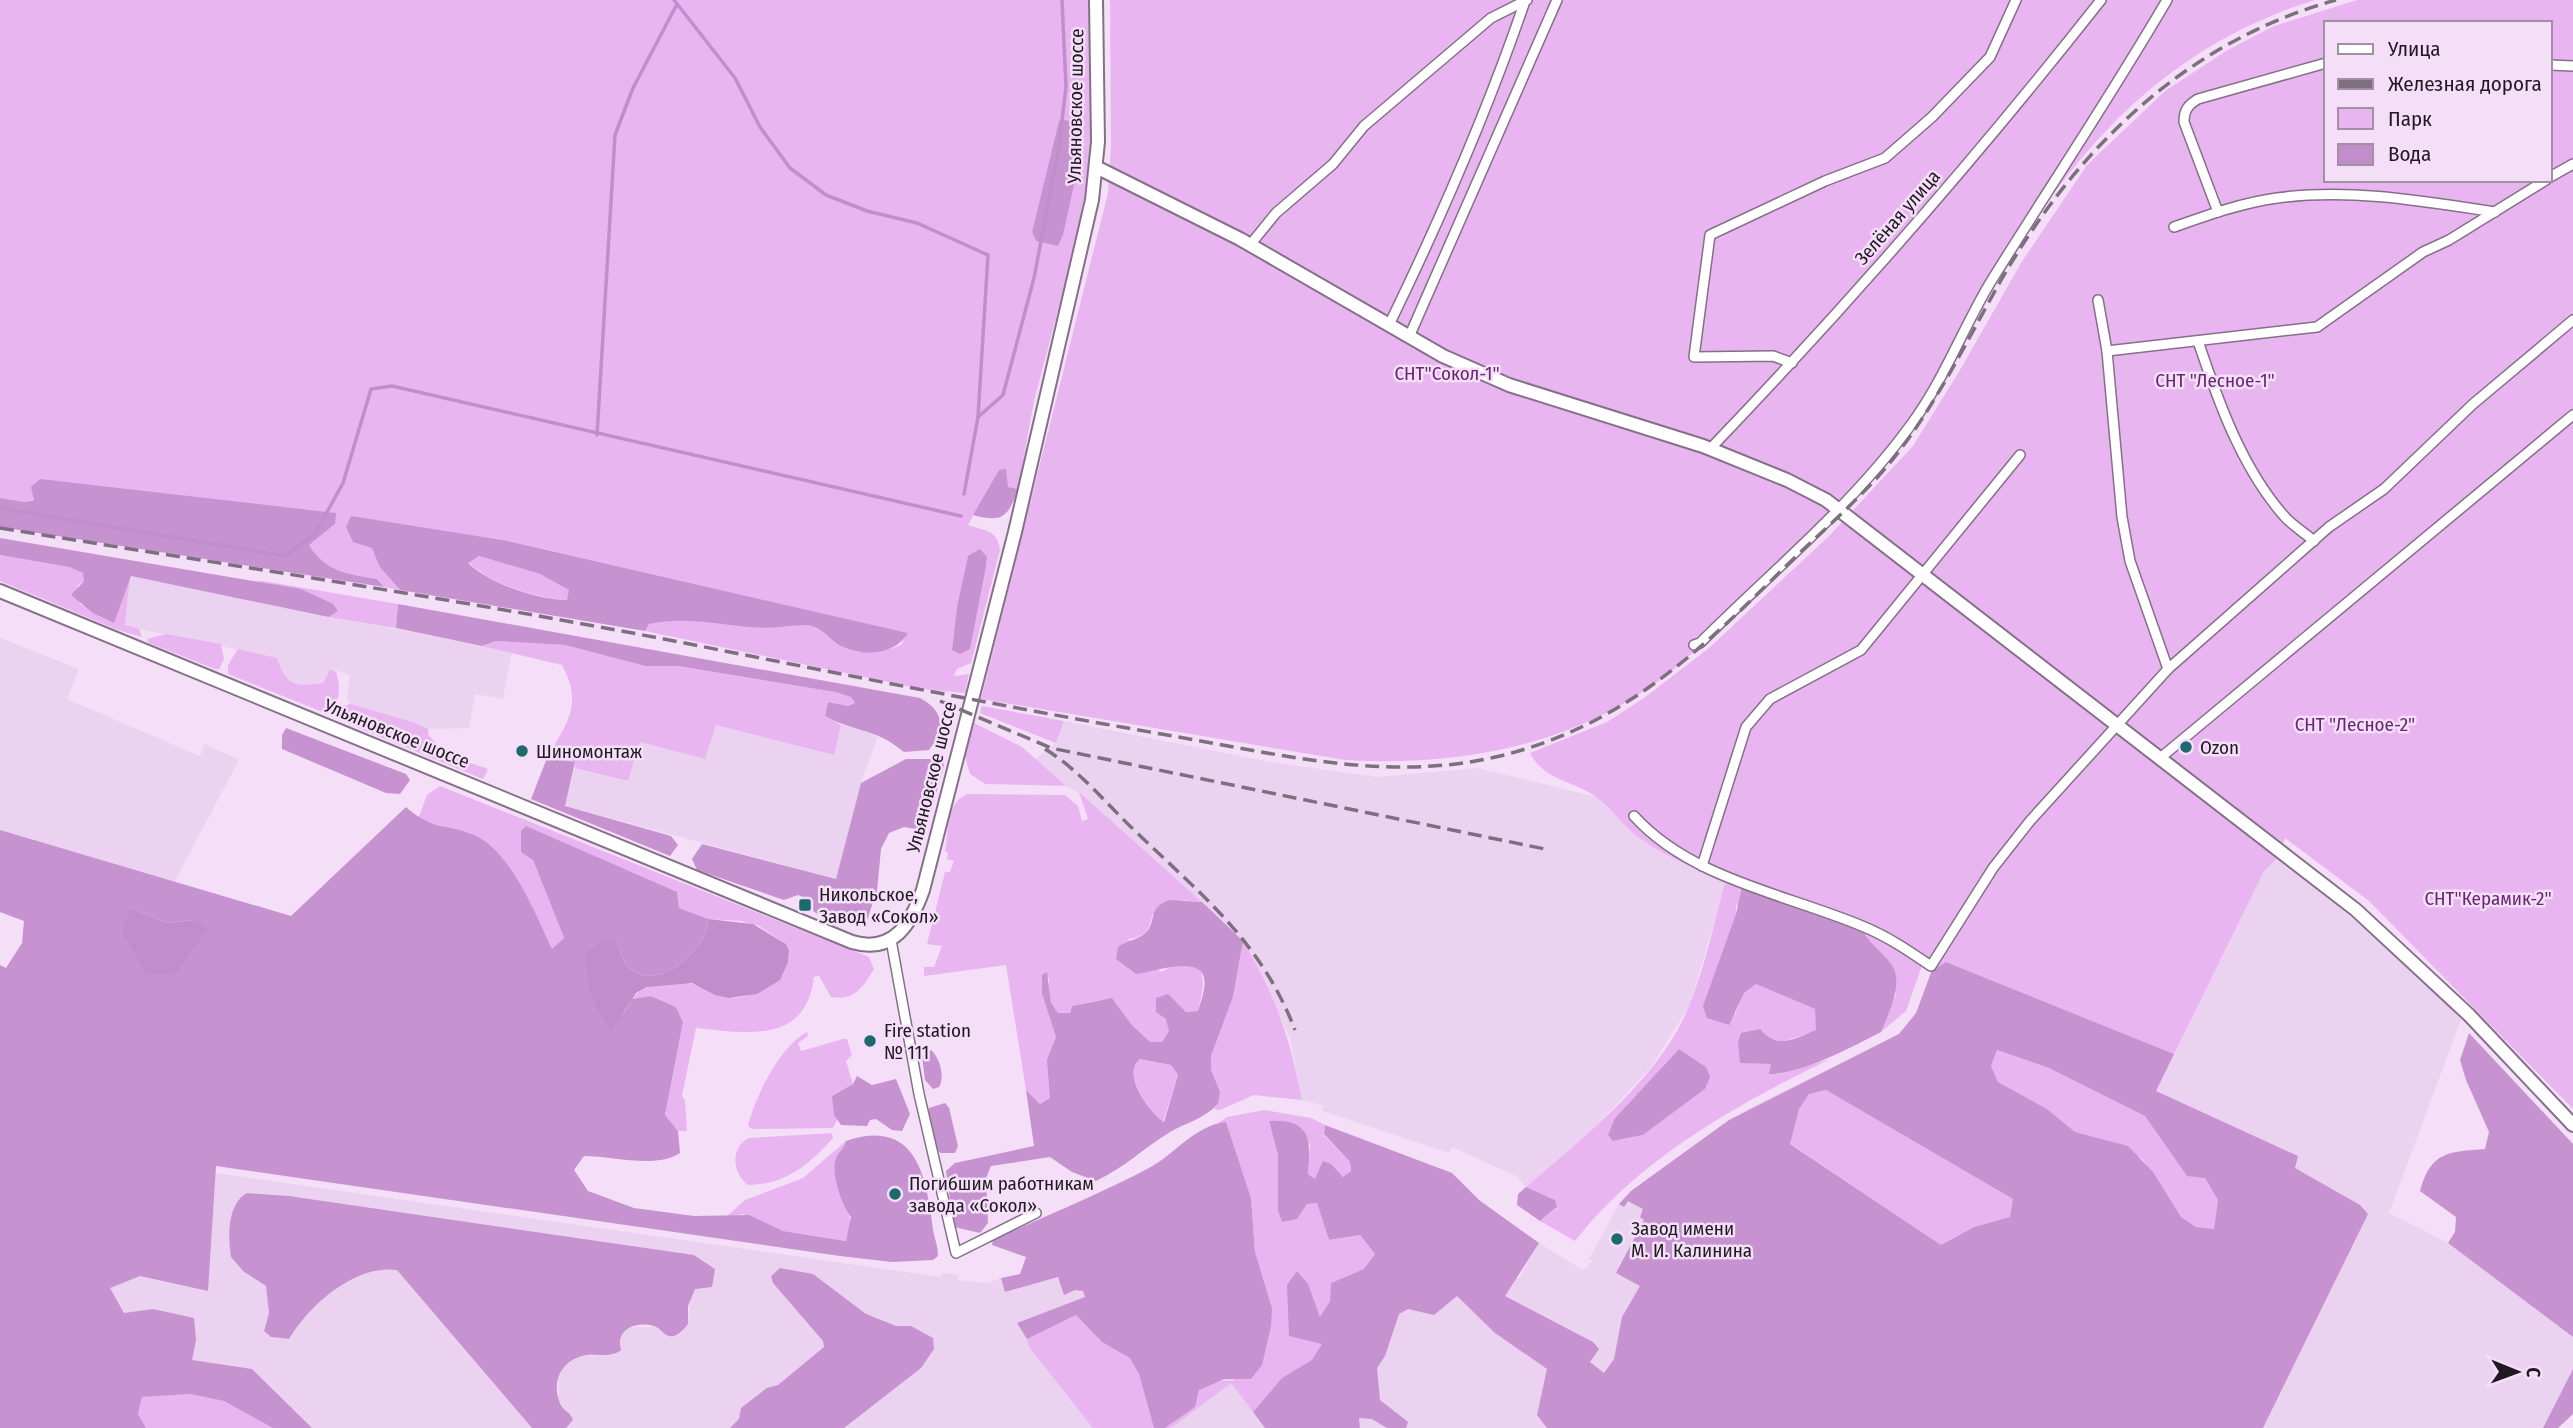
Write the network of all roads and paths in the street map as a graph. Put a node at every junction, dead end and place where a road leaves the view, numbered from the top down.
1 (1096, 0) edge
2 (1557, 0) edge
3 (2016, 0) edge
4 (2101, 0) edge
5 (2167, 0) edge
6 (1525, 2) edge
7 (2324, 64) edge
8 (2552, 65) edge
9 (2573, 66) edge
10 (2573, 164) edge
11 (1096, 167) junction
12 (2552, 176) edge
13 (2543, 182) edge
14 (2218, 212) junction
15 (2495, 212) junction
16 (2174, 228) dead end
17 (1250, 245) junction
18 (2098, 300) dead end
19 (2573, 320) edge
20 (1389, 325) junction
21 (1409, 337) junction
22 (2198, 341) junction
23 (2107, 351) junction
24 (1792, 363) junction
25 (2573, 415) edge
26 (1710, 449) junction
27 (2020, 455) dead end
28 (1836, 508) junction
29 (2314, 541) junction
30 (1923, 575) junction
31 (0, 591) edge
32 (1694, 645) dead end
33 (2168, 669) junction
34 (2117, 725) junction
35 (2159, 759) junction
36 (1634, 816) dead end
37 (1702, 866) junction
38 (891, 940) junction
39 (2573, 1125) edge
40 (1036, 1213) dead end

1 - 11 main road, Ульяновское шоссе
2 - 21 street
3 - 24 street
4 - 24 street, Зелёная улица
5 - 28 street
6 - 17 street
6 - 20 street
7 - 14 street
8 - 9 street
10 - 12 street
11 - 17 main road
11 - 38 main road, Ульяновское шоссе
13 - 15 street
14 - 15 street
14 - 16 street
15 - 22 street
17 - 20 main road
18 - 23 street
19 - 29 street
20 - 21 main road
21 - 26 main road
22 - 23 street
22 - 29 street
23 - 33 street
24 - 26 street, Зелёная улица
25 - 35 street
26 - 28 main road
27 - 30 street
28 - 30 main road
28 - 32 street
29 - 33 street
30 - 34 main road
30 - 37 street
31 - 38 main road, Ульяновское шоссе
33 - 34 street
34 - 35 main road
34 - 37 street
35 - 39 main road
36 - 37 street
38 - 40 street

